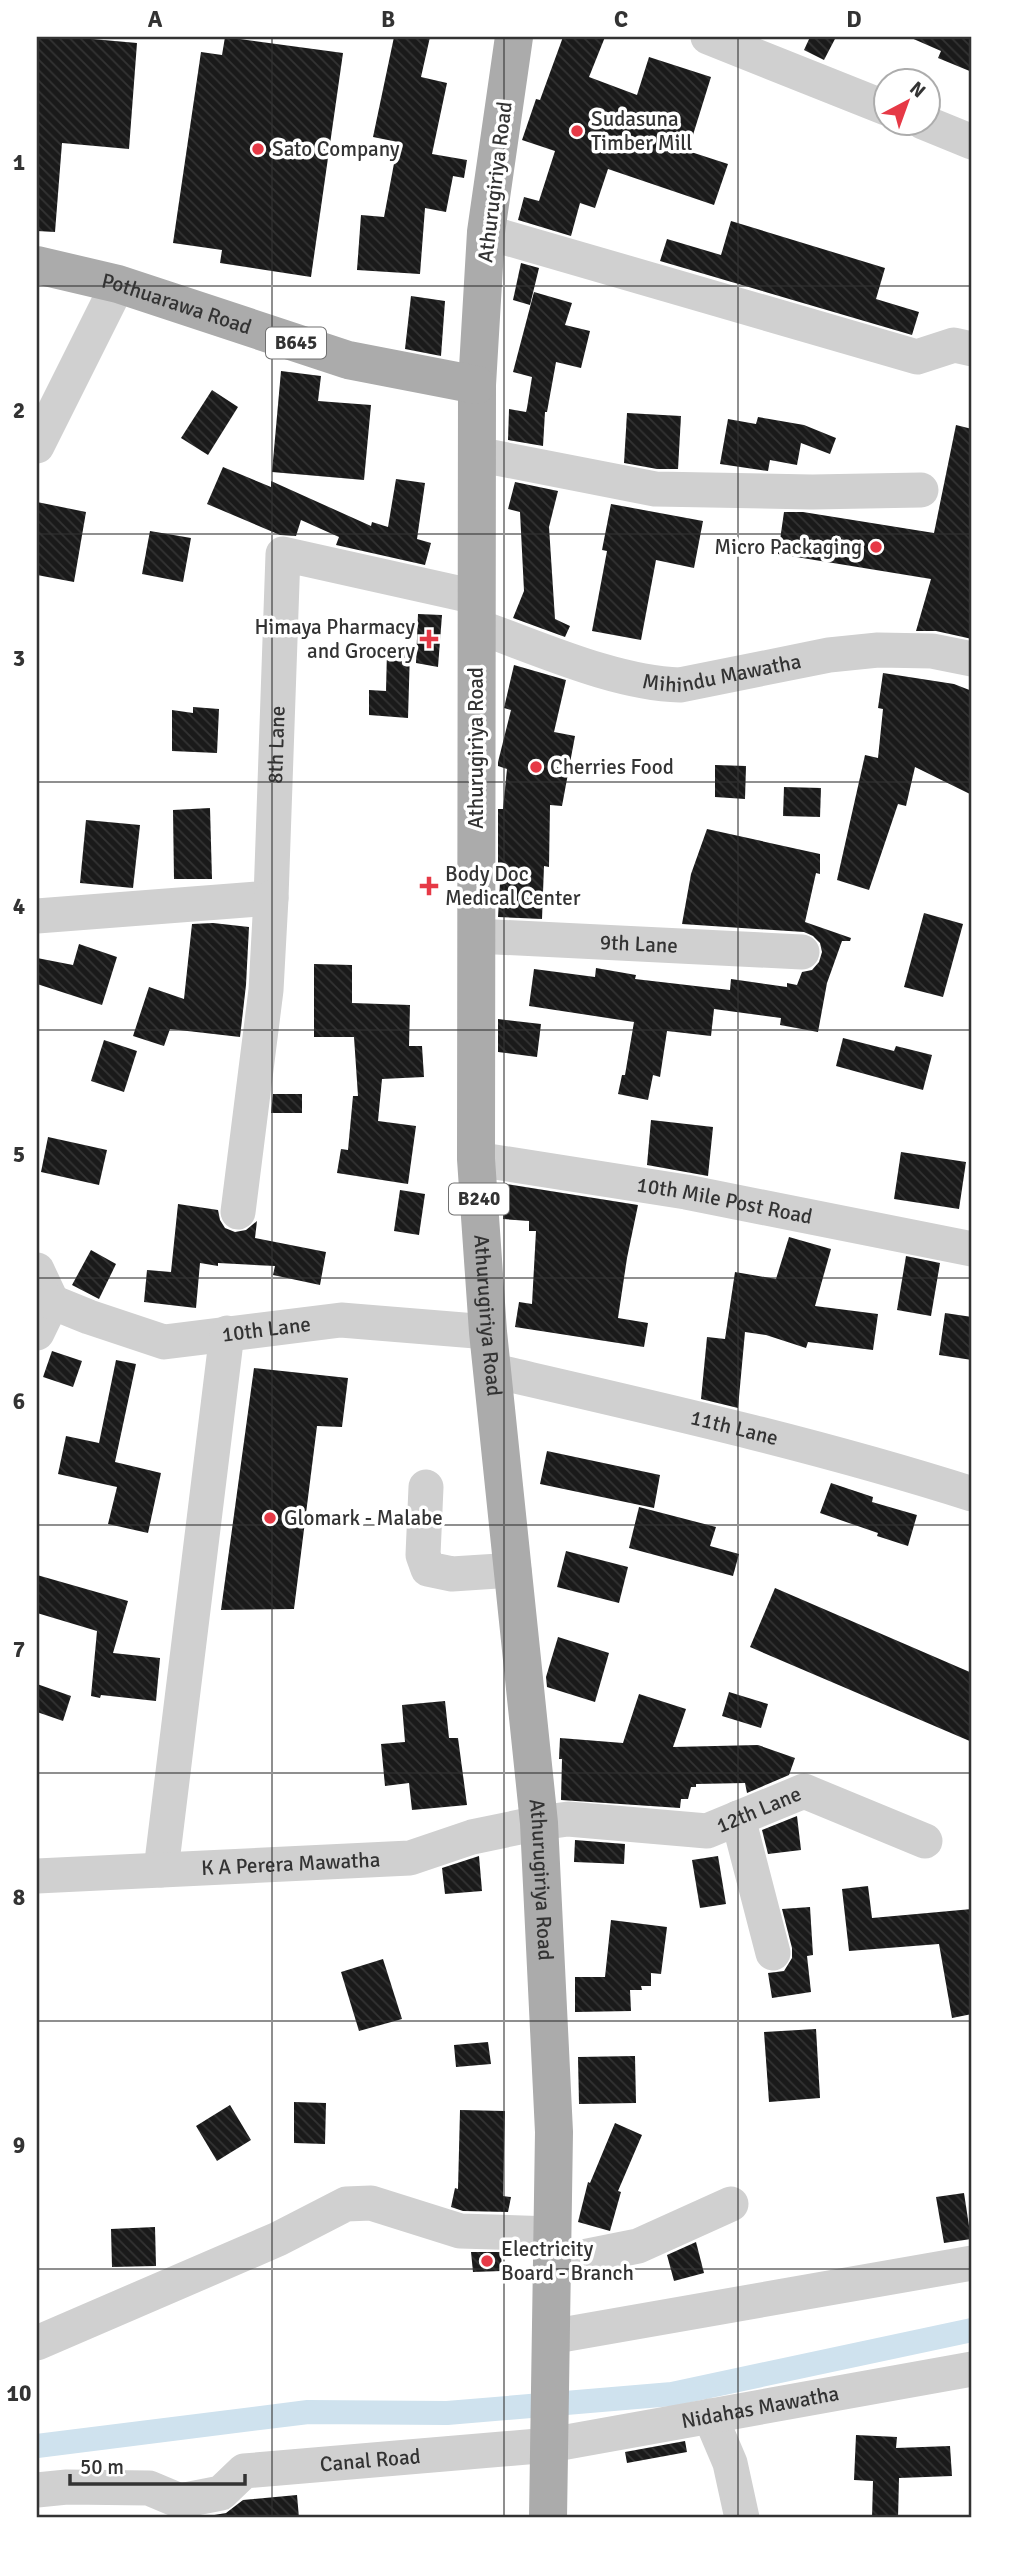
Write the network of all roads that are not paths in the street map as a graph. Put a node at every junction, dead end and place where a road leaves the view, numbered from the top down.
1 (514, 37) edge
2 (708, 37) edge
3 (872, 102) edge
4 (942, 130) edge
5 (972, 142) edge
6 (486, 232) junction
7 (37, 265) edge
8 (118, 284) junction
9 (972, 349) edge
10 (477, 385) junction
11 (37, 446) edge
12 (476, 454) junction
13 (921, 490) dead end
14 (476, 611) junction
15 (972, 659) edge
16 (271, 898) junction
17 (37, 916) edge
18 (476, 936) junction
19 (802, 952) dead end
20 (476, 1159) junction
21 (238, 1212) dead end
22 (972, 1249) edge
23 (37, 1270) edge
24 (52, 1302) junction
25 (488, 1332) junction
26 (37, 1333) edge
27 (227, 1333) junction
28 (494, 1371) junction
29 (426, 1487) dead end
30 (972, 1494) edge
31 (514, 1570) junction
32 (738, 1818) junction
33 (539, 1823) junction
34 (925, 1841) dead end
35 (161, 1870) junction
36 (37, 1876) edge
37 (773, 1953) dead end
38 (731, 2204) dead end
39 (553, 2249) junction
40 (972, 2263) edge
41 (37, 2343) edge
42 (551, 2348) junction
43 (972, 2369) edge
44 (710, 2416) junction
45 (550, 2435) junction
46 (37, 2490) edge
47 (548, 2518) edge
48 (743, 2518) edge

1 - 6 main road, Athurugiriya Road / B240
2 - 3 street
4 - 5 street
6 - 9 street
6 - 10 main road, Athurugiriya Road / B240
7 - 8 main road, Pothuarawa Road / B645
8 - 10 main road, Pothuarawa Road / B645
8 - 11 street
10 - 12 main road, Athurugiriya Road / B240
12 - 13 street
12 - 14 main road, Athurugiriya Road / B240
14 - 15 street, Mihindu Mawatha
14 - 16 street, 8th Lane
14 - 18 main road, Athurugiriya Road / B240
16 - 17 street
16 - 21 street
18 - 19 street, 9th Lane
18 - 20 main road, Athurugiriya Road / B240
20 - 22 street, 10th Mile Post Road
20 - 25 main road, Athurugiriya Road / B240
23 - 24 street
24 - 26 street
24 - 27 street, 10th Lane
25 - 27 street, 10th Lane
25 - 28 main road, Athurugiriya Road / B240
27 - 35 street
28 - 30 street, 11th Lane
28 - 31 main road, Athurugiriya Road / B240
29 - 31 street
31 - 33 main road, Athurugiriya Road / B240
32 - 33 street, 12th Lane
32 - 34 street, 12th Lane
32 - 37 street
33 - 35 street, K A Perera Mawatha
33 - 39 main road, Athurugiriya Road / B240
35 - 36 street, K A Perera Mawatha
38 - 39 street
39 - 41 street
39 - 42 main road, Athurugiriya Road / B240
40 - 42 street
42 - 45 main road, Athurugiriya Road / B240
43 - 44 street, Nidahas Mawatha
44 - 45 street, Nidahas Mawatha
44 - 48 street
45 - 46 street, Canal Road
45 - 47 main road, B240

